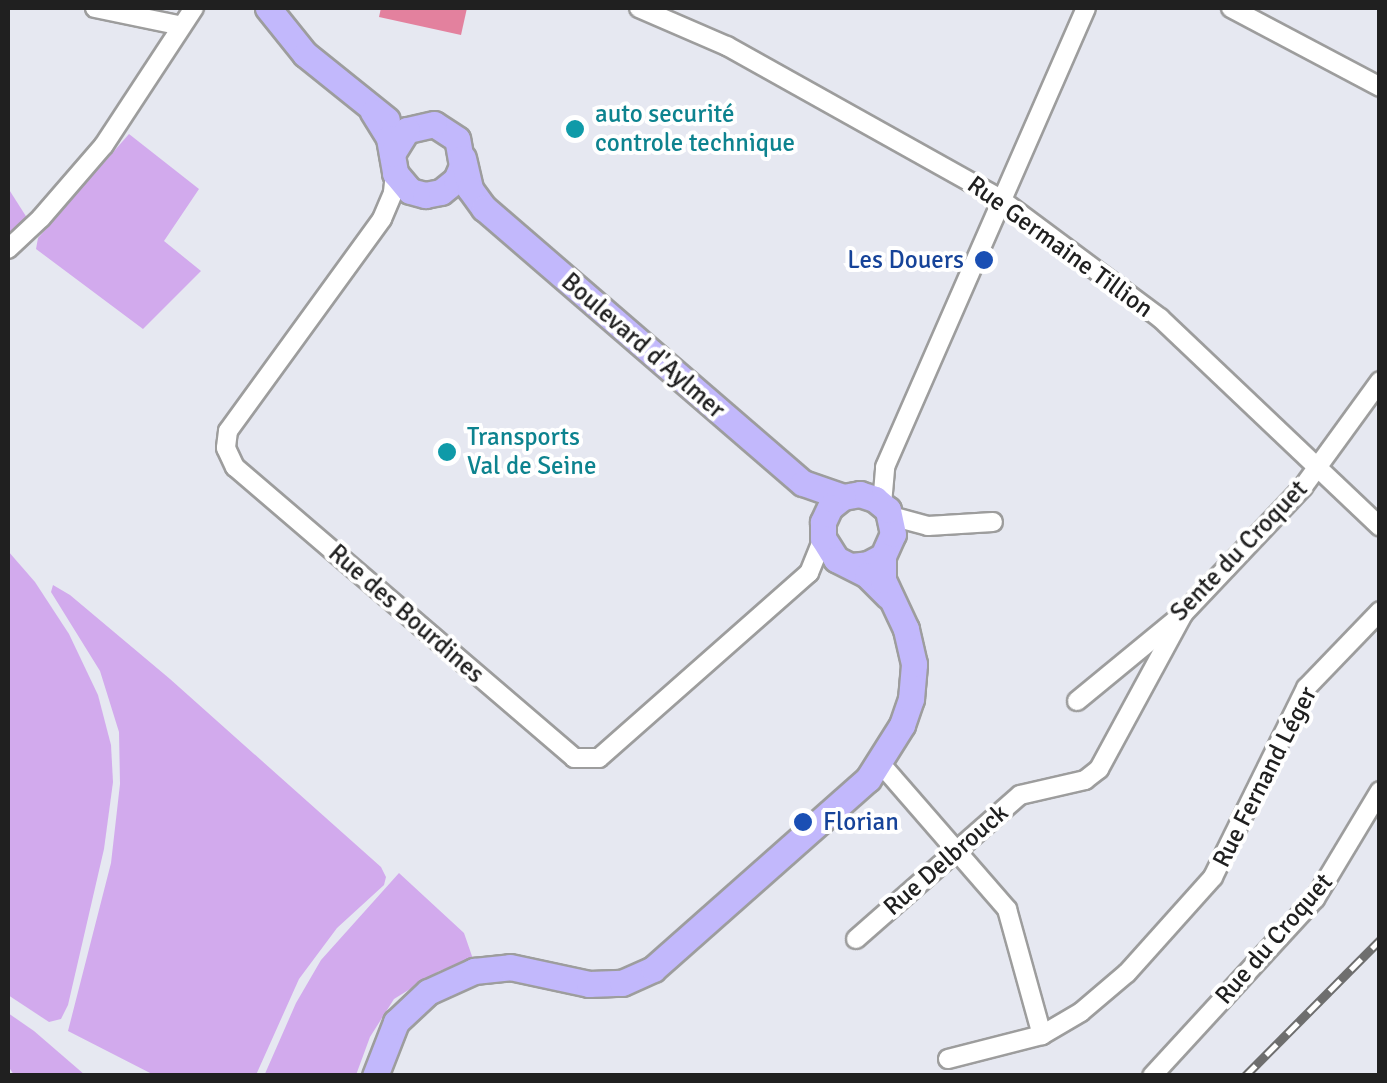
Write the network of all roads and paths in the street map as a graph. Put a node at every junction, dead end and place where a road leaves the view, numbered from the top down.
1 (94, 8) edge
2 (194, 8) edge
3 (268, 8) edge
4 (639, 8) edge
5 (1086, 8) edge
6 (1231, 8) edge
7 (178, 25) junction
8 (1380, 87) edge
9 (373, 112) junction
10 (414, 126) junction
11 (463, 158) junction
12 (394, 164) junction
13 (431, 194) junction
14 (999, 198) junction
15 (484, 208) junction
16 (382, 219) junction
17 (8, 249) edge
18 (1380, 381) edge
19 (885, 467) junction
20 (1317, 468) junction
21 (803, 483) junction
22 (848, 496) junction
23 (886, 510) junction
24 (994, 522) dead end
25 (928, 526) junction
26 (1380, 528) edge
27 (823, 530) junction
28 (887, 549) junction
29 (849, 565) junction
30 (809, 573) junction
31 (888, 596) junction
32 (1380, 611) edge
33 (1183, 614) junction
34 (1077, 700) dead end
35 (880, 762) junction
36 (1380, 791) edge
37 (957, 850) junction
38 (856, 939) dead end
39 (1042, 1035) junction
40 (948, 1059) dead end
41 (375, 1076) edge
42 (1152, 1076) edge

1 - 7 street
2 - 7 street
3 - 9 street
4 - 14 street, Rue Germaine Tillion
5 - 14 street
6 - 8 street
7 - 17 street
9 - 10 street
9 - 12 street
10 - 11 street
10 - 12 street
11 - 13 street
11 - 15 street, Boulevard d'Aylmer
12 - 13 street
12 - 16 street, Rue des Bourdines
13 - 15 street, Boulevard d'Aylmer
13 - 16 street, Rue des Bourdines
14 - 19 street
14 - 20 street, Rue Germaine Tillion
15 - 21 street, Boulevard d'Aylmer
16 - 30 street, Rue des Bourdines
18 - 20 street, Sente du Croquet
19 - 22 street
19 - 23 street
20 - 26 street, Rue Germaine Tillion
20 - 33 street, Sente du Croquet
21 - 22 street, Boulevard d'Aylmer
21 - 27 street, Boulevard d'Aylmer
22 - 23 street
22 - 27 street
23 - 25 street
23 - 28 street
24 - 25 street
25 - 28 street
27 - 29 street
27 - 30 street, Rue des Bourdines
28 - 29 street
28 - 31 street
29 - 30 street, Rue des Bourdines
29 - 31 street
31 - 35 street
32 - 39 street, Rue Fernand Léger
33 - 34 street, Sente du Croquet
33 - 37 street, Rue Delbrouck
35 - 37 street
35 - 41 street
36 - 42 street, Rue du Croquet
37 - 38 street, Rue Delbrouck
37 - 39 street
39 - 40 street, Rue Fernand Léger

